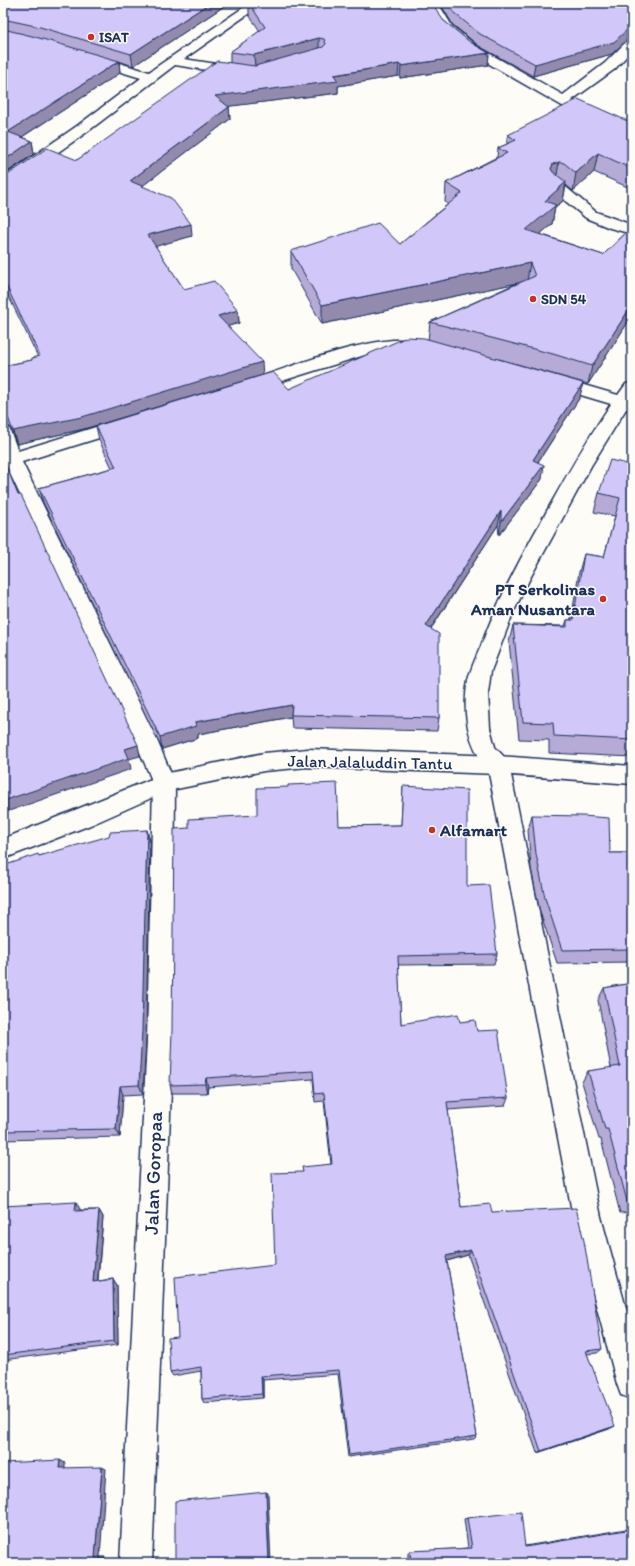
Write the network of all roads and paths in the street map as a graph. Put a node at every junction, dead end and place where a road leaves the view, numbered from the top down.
1 (258, 3) edge
2 (432, 3) edge
3 (632, 43) edge
4 (81, 56) edge
5 (172, 62) junction
6 (249, 73) edge
7 (152, 77) junction
8 (563, 101) junction
9 (632, 136) edge
10 (3, 184) edge
11 (556, 186) edge
12 (632, 230) edge
13 (438, 350) edge
14 (536, 376) edge
15 (236, 390) edge
16 (628, 398) edge
17 (138, 420) edge
18 (3, 432) edge
19 (8, 461) edge
20 (498, 765) junction
21 (632, 775) edge
22 (164, 783) junction
23 (3, 849) edge
24 (632, 1384) edge
25 (136, 1563) edge

1 - 5 main road
2 - 8 main road
3 - 8 main road
4 - 7 main road
5 - 6 main road
5 - 7 main road
7 - 10 main road
8 - 9 main road
11 - 12 main road
13 - 15 main road
14 - 16 main road
16 - 20 main road
17 - 19 main road
18 - 19 main road
19 - 22 main road
20 - 21 main road, Jalan Jalaluddin Tantu
20 - 22 main road, Jalan Jalaluddin Tantu
20 - 24 main road
22 - 23 main road, Jalan Jalaluddin Tantu
22 - 25 main road, Jalan Goropaa

